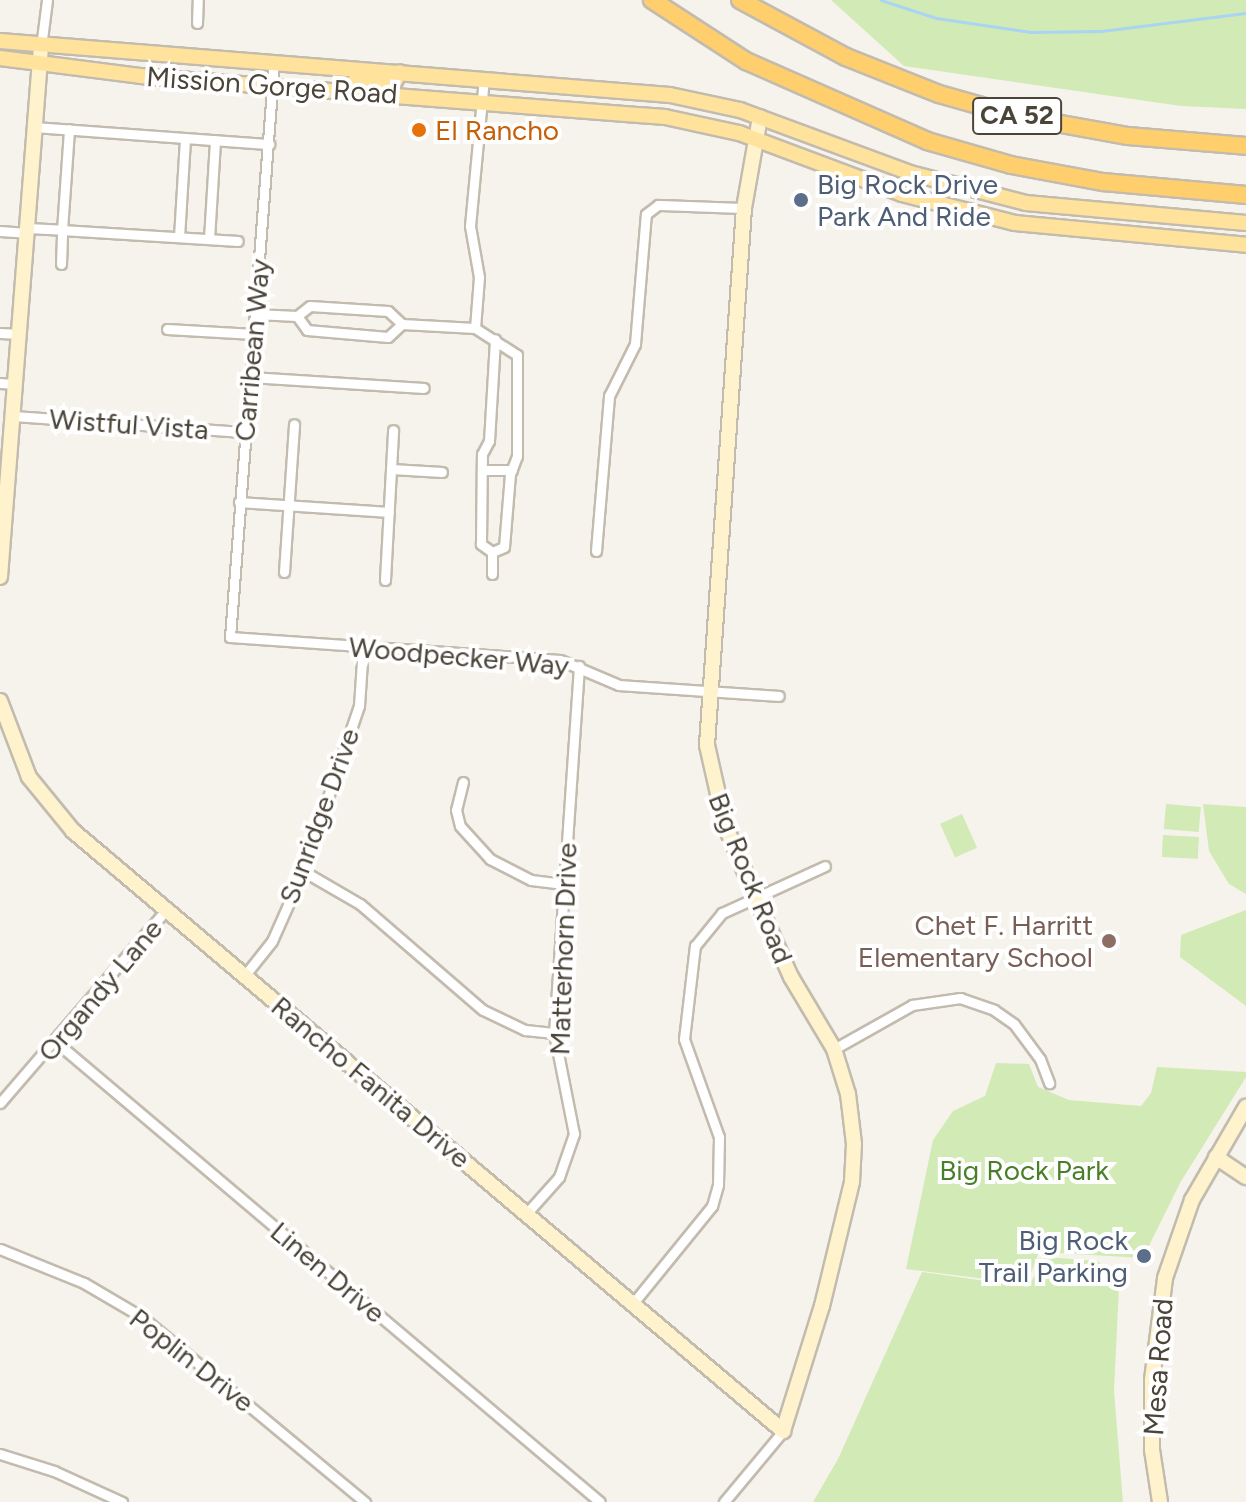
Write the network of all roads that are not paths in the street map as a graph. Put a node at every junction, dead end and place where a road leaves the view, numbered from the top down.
1 (47, 0) edge
2 (198, 0) edge
3 (652, 0) edge
4 (740, 0) edge
5 (197, 23) dead end
6 (0, 41) edge
7 (41, 47) junction
8 (0, 58) edge
9 (274, 63) junction
10 (39, 64) junction
11 (400, 72) junction
12 (484, 78) junction
13 (273, 85) junction
14 (347, 90) junction
15 (482, 100) junction
16 (760, 117) junction
17 (35, 127) junction
18 (69, 129) junction
19 (185, 138) junction
20 (754, 138) junction
21 (215, 140) junction
22 (269, 144) junction
23 (1246, 146) edge
24 (1246, 195) edge
25 (744, 208) junction
26 (1246, 223) edge
27 (28, 230) junction
28 (62, 230) junction
29 (0, 231) edge
30 (179, 237) junction
31 (209, 239) junction
32 (238, 241) dead end
33 (1246, 245) edge
34 (61, 264) dead end
35 (255, 314) junction
36 (297, 316) junction
37 (402, 324) junction
38 (475, 328) junction
39 (167, 329) dead end
40 (0, 333) edge
41 (20, 334) junction
42 (254, 334) junction
43 (498, 342) junction
44 (250, 377) junction
45 (0, 383) edge
46 (16, 384) junction
47 (424, 388) dead end
48 (14, 416) junction
49 (294, 424) dead end
50 (393, 430) dead end
51 (245, 432) junction
52 (391, 469) junction
53 (485, 470) junction
54 (512, 470) junction
55 (442, 472) dead end
56 (4, 496) edge
57 (239, 502) junction
58 (289, 505) junction
59 (389, 512) junction
60 (596, 551) dead end
61 (492, 552) junction
62 (284, 572) dead end
63 (492, 574) dead end
64 (0, 577) edge
65 (385, 580) dead end
66 (230, 637) joint
67 (363, 646) junction
68 (579, 666) junction
69 (709, 692) junction
70 (779, 696) dead end
71 (0, 704) edge
72 (463, 782) dead end
73 (825, 866) dead end
74 (303, 871) junction
75 (564, 884) junction
76 (755, 896) junction
77 (166, 910) junction
78 (245, 975) junction
79 (554, 1033) junction
80 (56, 1042) junction
81 (834, 1049) junction
82 (1049, 1083) dead end
83 (0, 1103) edge
84 (1246, 1107) edge
85 (1216, 1157) junction
86 (1246, 1177) edge
87 (526, 1214) junction
88 (0, 1249) edge
89 (634, 1302) junction
90 (783, 1431) junction
91 (0, 1454) edge
92 (122, 1502) edge
93 (365, 1502) edge
94 (600, 1502) edge
95 (724, 1502) edge
96 (1160, 1502) edge

1 - 7 street
2 - 5 street
3 - 24 highway, CA 52
4 - 23 highway, CA 52
6 - 7 main road, Mission Gorge Road
7 - 9 main road, Mission Gorge Road
7 - 10 street
8 - 10 main road, Mission Gorge Road
9 - 11 main road, Mission Gorge Road
9 - 13 street, Carribean Way
10 - 13 main road, Mission Gorge Road
10 - 17 street
11 - 12 main road, Mission Gorge Road
11 - 14 main road
12 - 15 street
12 - 16 main road, Mission Gorge Road
13 - 14 main road, Mission Gorge Road
13 - 22 street, Carribean Way
14 - 15 main road, Mission Gorge Road
15 - 20 main road, Mission Gorge Road
15 - 38 street
16 - 20 street, Big Rock Road
16 - 26 main road, Mission Gorge Road
17 - 18 street
17 - 27 street
18 - 19 street
18 - 28 street
19 - 21 street
19 - 30 street
20 - 25 street, Big Rock Road
20 - 33 main road, Mission Gorge Road
21 - 22 street
21 - 31 street
22 - 35 street, Carribean Way
25 - 60 street
25 - 69 street, Big Rock Road
27 - 28 street
27 - 29 street
27 - 41 street
28 - 30 street
28 - 34 street
30 - 31 street
31 - 32 street
35 - 36 street
35 - 42 street, Carribean Way
36 - 37 street
36 - 37 street
37 - 38 street
38 - 43 street
39 - 42 street
40 - 41 street
41 - 46 street
42 - 44 street, Carribean Way
43 - 53 street
43 - 54 street
44 - 47 street
44 - 51 street, Carribean Way
45 - 46 street
46 - 48 street
48 - 51 street, Wistful Vista
48 - 56 street
49 - 58 street
50 - 52 street
51 - 57 street, Carribean Way
52 - 55 street
52 - 59 street
53 - 54 street
53 - 61 street
54 - 61 street
56 - 64 street
57 - 58 street
57 - 66 street, Carribean Way
58 - 59 street
58 - 62 street
59 - 65 street
61 - 63 street
66 - 67 street, Woodpecker Way
67 - 68 street, Woodpecker Way
67 - 74 street, Sunridge Drive
68 - 69 street, Woodpecker Way
68 - 75 street, Matterhorn Drive
69 - 70 street, Woodpecker Way
69 - 76 street, Big Rock Road
71 - 77 street, Rancho Fanita Drive
72 - 75 street
73 - 76 street
74 - 78 street, Sunridge Drive
74 - 79 street
75 - 79 street, Matterhorn Drive
76 - 81 street, Big Rock Road
76 - 89 street
77 - 78 street, Rancho Fanita Drive
77 - 80 street, Organdy Lane
78 - 87 street, Rancho Fanita Drive
79 - 87 street, Matterhorn Drive
80 - 83 street, Organdy Lane
80 - 94 street, Linen Drive
81 - 82 street
81 - 90 street, Big Rock Road
84 - 85 street, Mesa Road
85 - 86 street
85 - 96 street, Mesa Road
87 - 89 street, Rancho Fanita Drive
88 - 93 street, Poplin Drive
89 - 90 street, Rancho Fanita Drive
90 - 95 street, Big Rock Road
91 - 92 street

